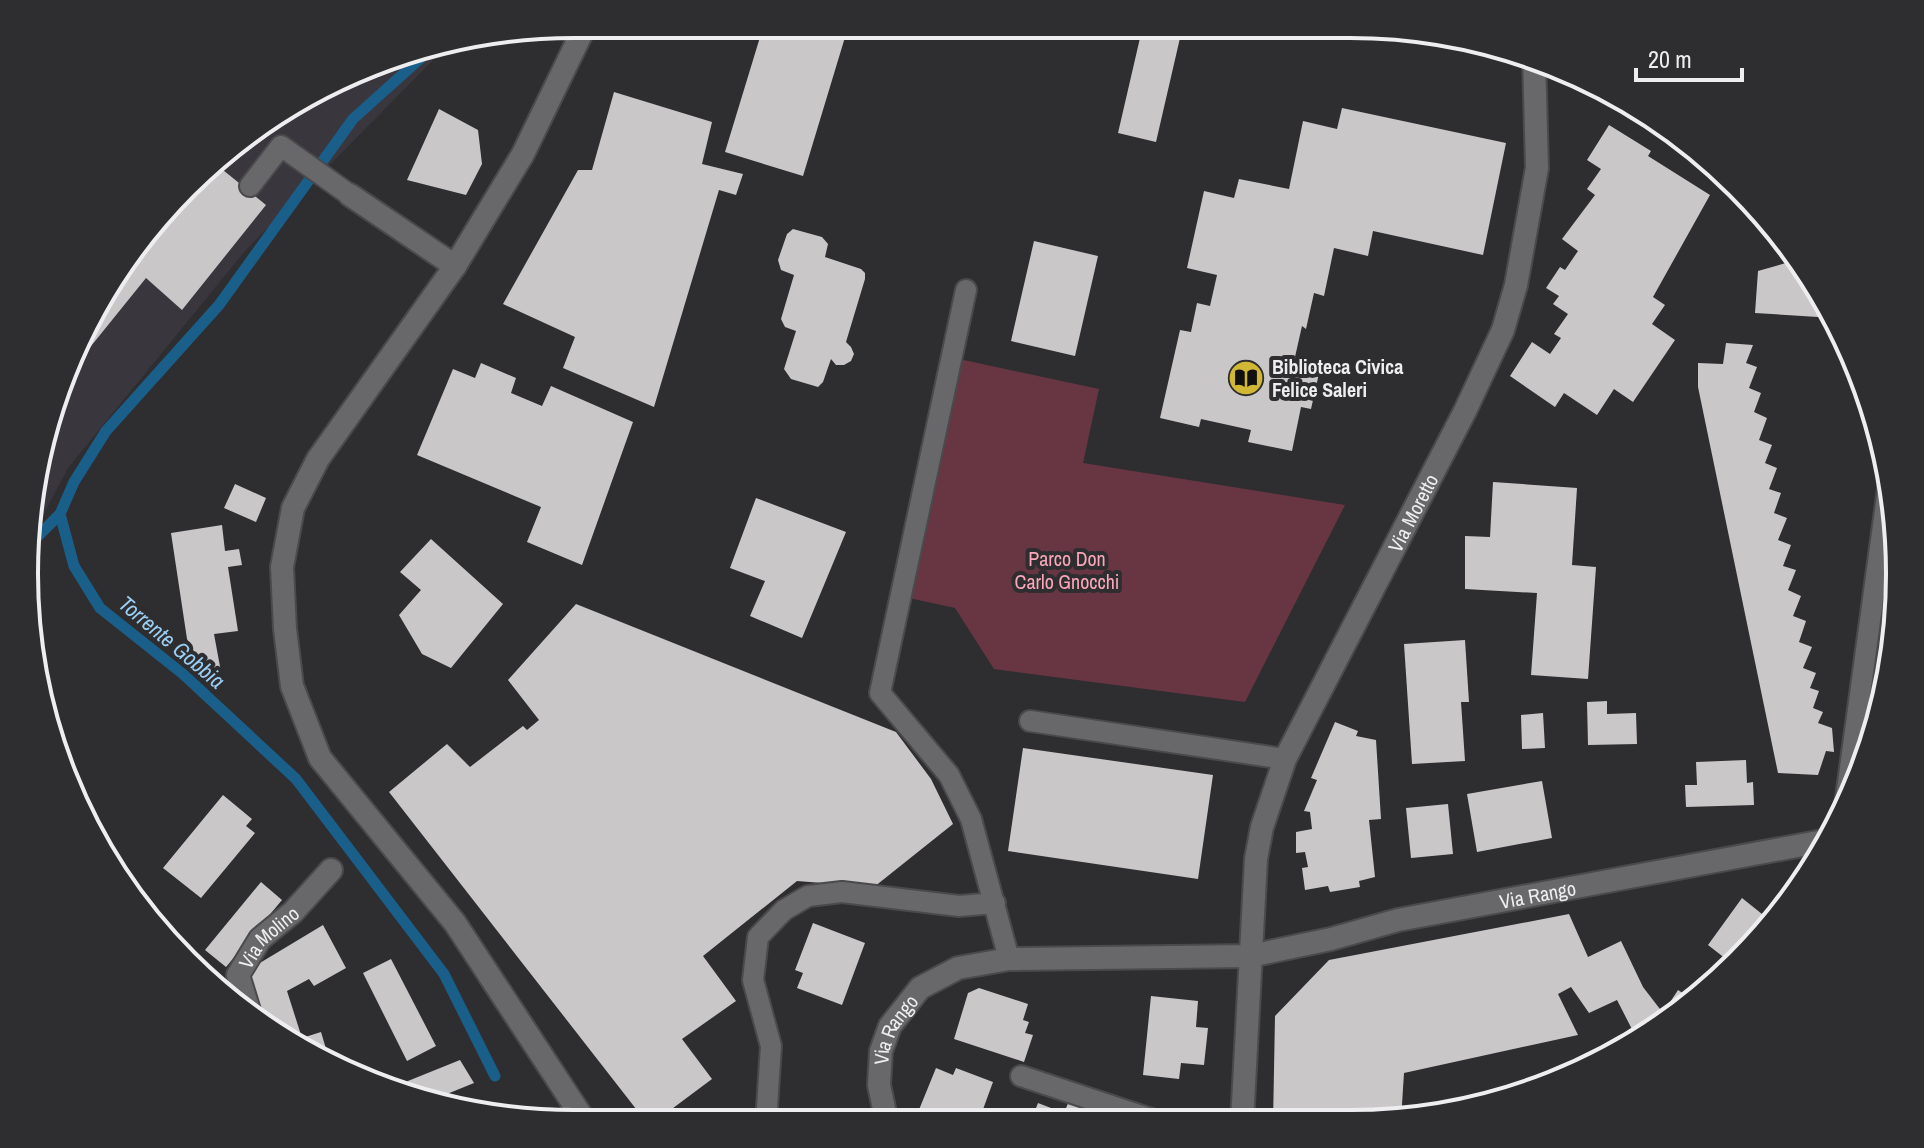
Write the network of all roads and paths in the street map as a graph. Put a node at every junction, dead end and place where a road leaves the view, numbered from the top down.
1 (579, 38) edge
2 (1534, 71) edge
3 (250, 186) dead end
4 (350, 195) joint
5 (455, 266) junction
6 (966, 290) dead end
7 (1883, 524) edge
8 (1030, 721) dead end
9 (1285, 759) junction
10 (1850, 765) edge
11 (1813, 843) edge
12 (331, 870) dead end
13 (995, 903) junction
14 (1250, 956) junction
15 (1009, 959) junction
16 (245, 996) edge
17 (1021, 1076) dead end
18 (577, 1110) edge
19 (767, 1110) edge
20 (884, 1110) edge
21 (1124, 1110) edge
22 (1243, 1110) edge

1 - 5 street
2 - 9 street, Via Moretto
3 - 4 lane
4 - 5 street
5 - 18 street
6 - 13 lane
7 - 10 lane
8 - 9 lane
9 - 14 street, Via Moretto
11 - 14 street, Via Rango
12 - 16 street, Via Molino
13 - 15 lane
13 - 19 lane
14 - 15 street, Via Rango
14 - 22 street
15 - 20 street, Via Rango
17 - 21 lane

